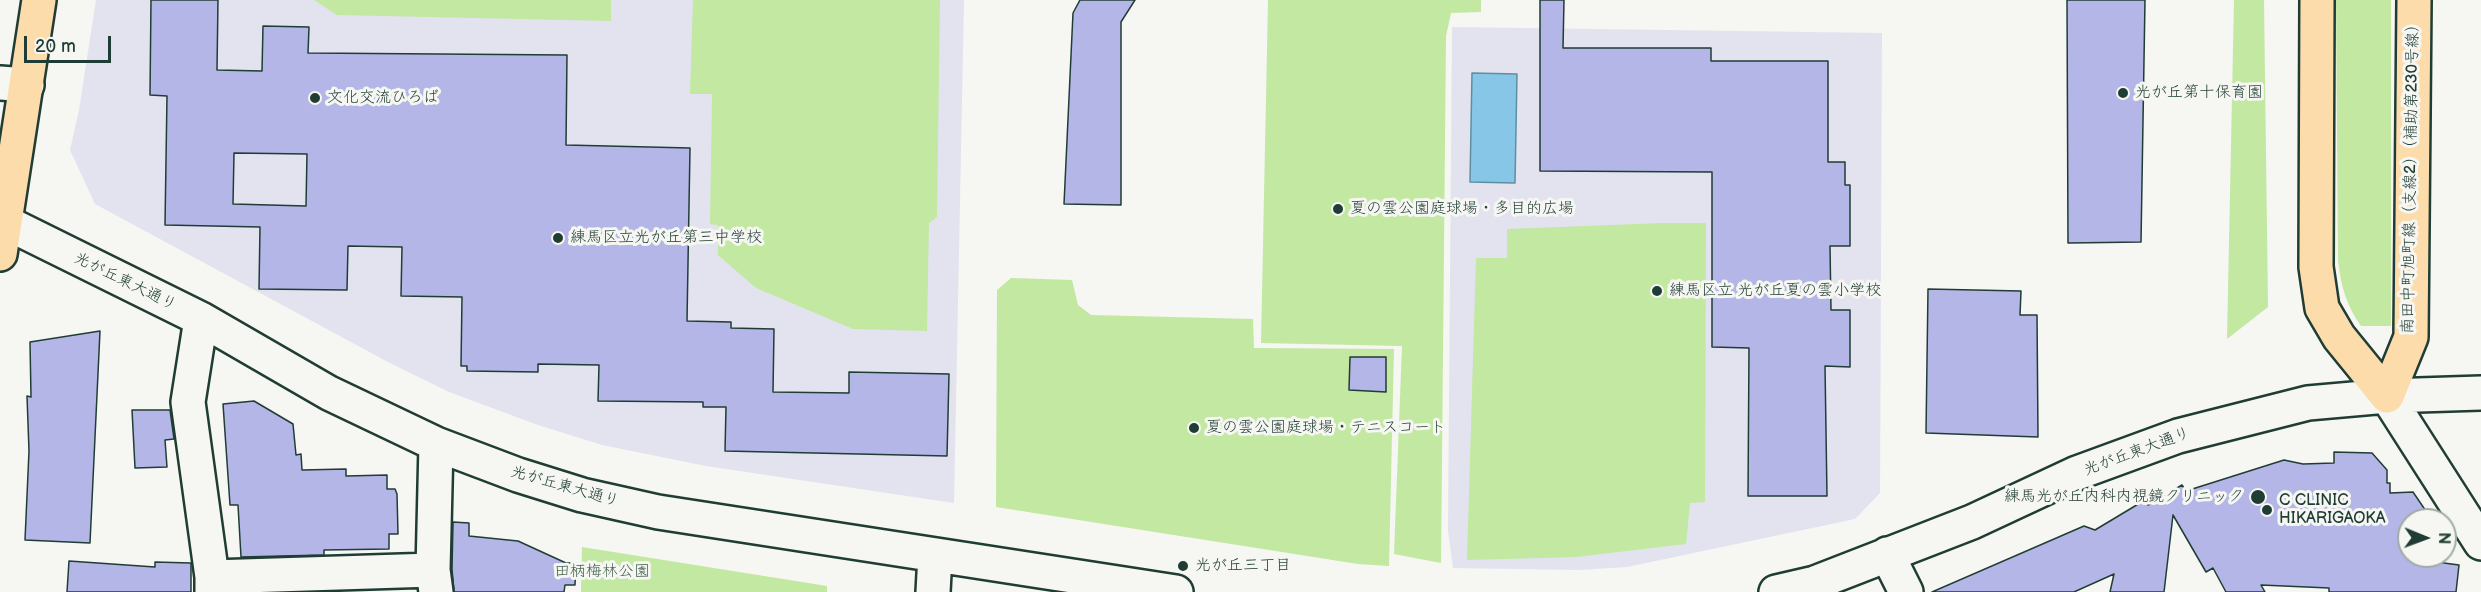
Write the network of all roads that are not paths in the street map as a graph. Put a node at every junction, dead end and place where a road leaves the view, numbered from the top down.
1 (39, 0) edge
2 (2317, 0) edge
3 (2414, 0) edge
4 (14, 84) edge
5 (5, 222) junction
6 (0, 254) edge
7 (201, 319) junction
8 (2481, 393) edge
9 (2387, 396) junction
10 (436, 444) junction
11 (2481, 543) edge
12 (1887, 554) junction
13 (935, 555) junction
14 (434, 581) edge
15 (212, 584) edge
16 (1815, 587) edge
17 (933, 592) edge
18 (1176, 592) edge
19 (1776, 592) edge
20 (1906, 592) edge

1 - 4 main road
2 - 9 main road
3 - 9 main road, 南田中町旭町線（支線2）（補助第230号線）
4 - 5 main road
5 - 6 main road
5 - 7 street, 光が丘東大通り
7 - 10 street, 光が丘東大通り
7 - 15 street
8 - 9 street, 光が丘東大通り
9 - 11 street
9 - 12 street, 光が丘東大通り
10 - 13 street, 光が丘東大通り
10 - 14 street
12 - 16 street, 光が丘東大通り
12 - 20 street
13 - 17 street
13 - 18 street, 光が丘東大通り
14 - 15 street
16 - 19 street, 光が丘東大通り

